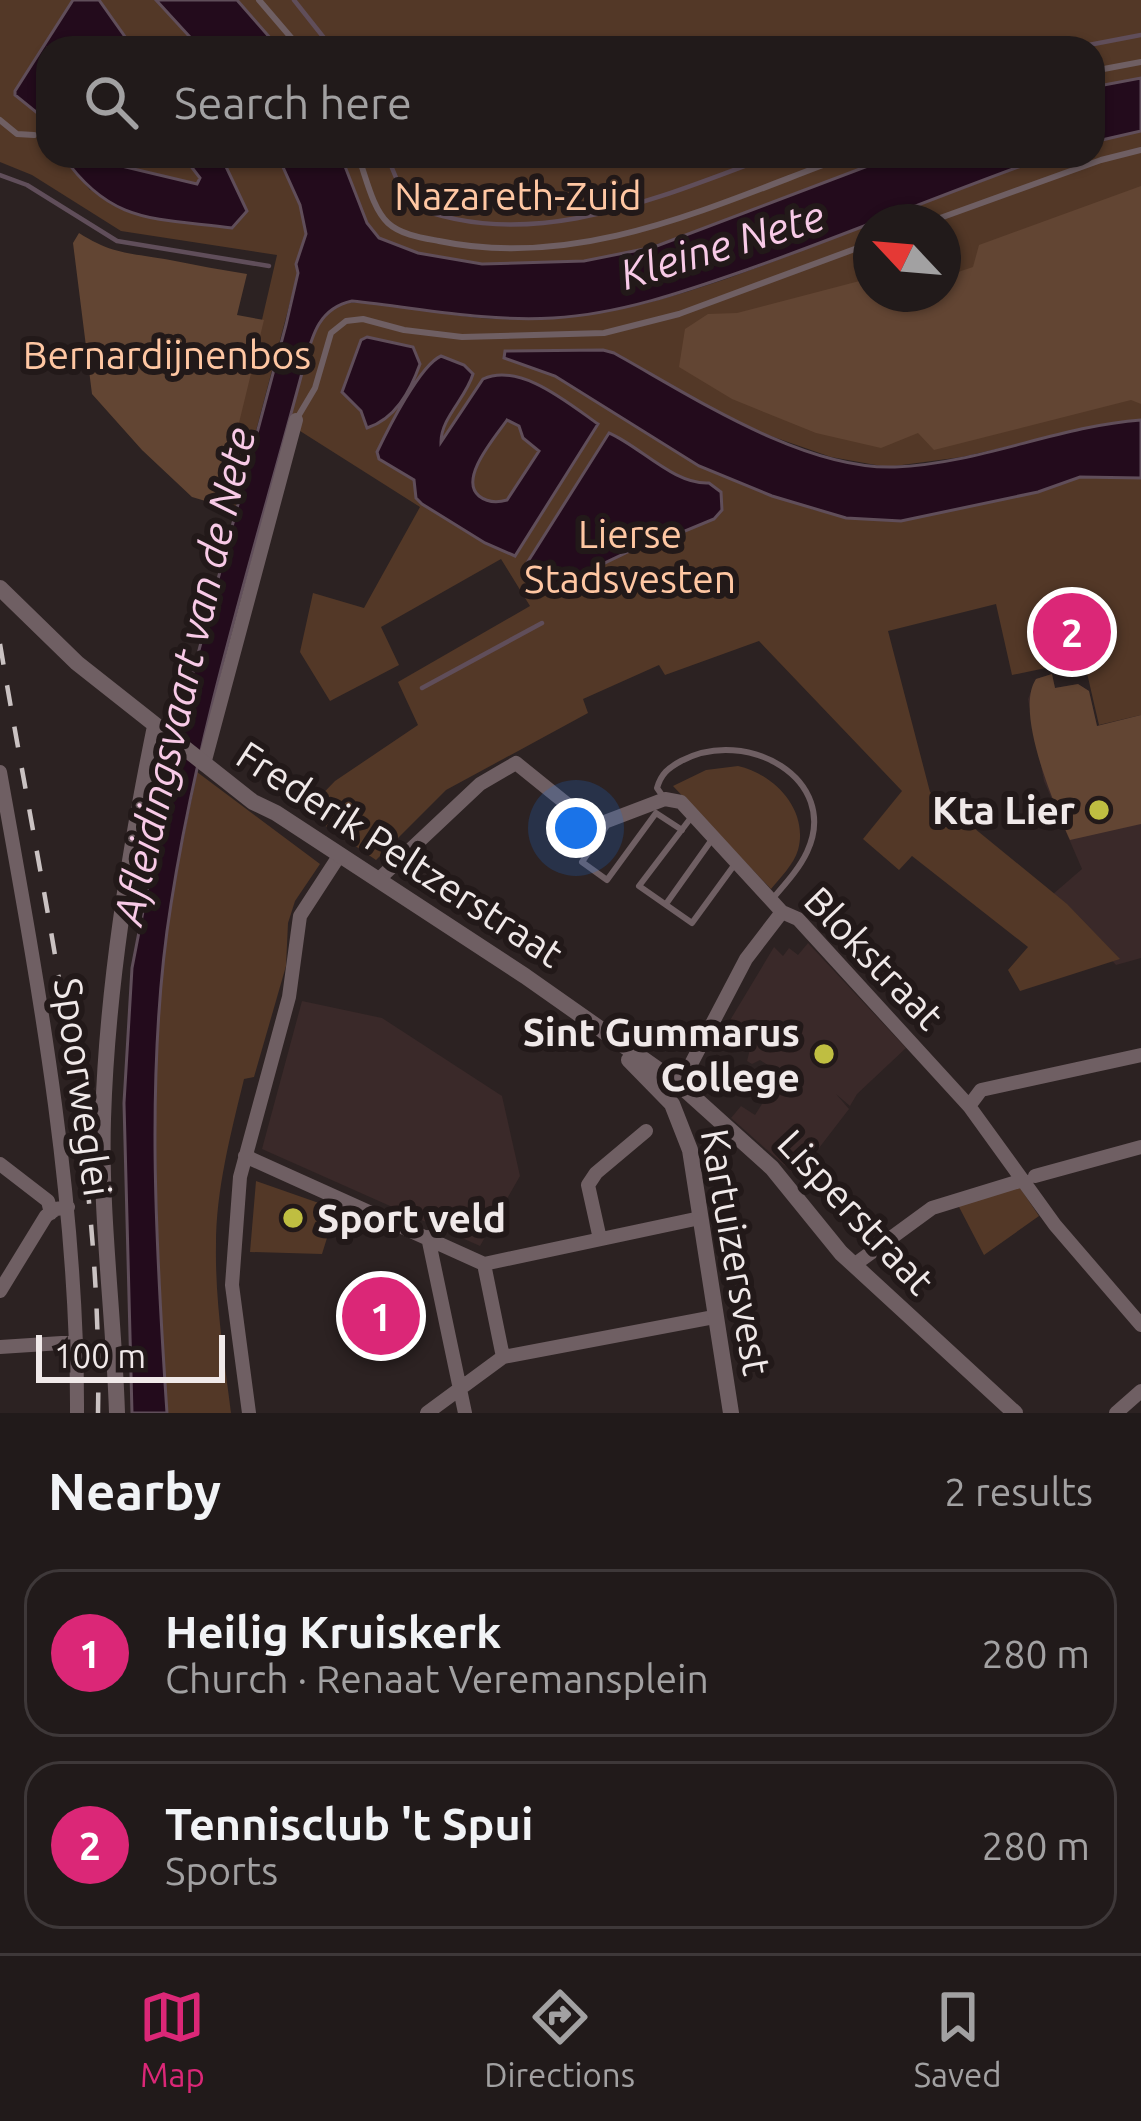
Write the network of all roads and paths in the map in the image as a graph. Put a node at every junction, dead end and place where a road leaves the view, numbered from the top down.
1 (259, 0) edge
2 (290, 36) edge
3 (1141, 62) edge
4 (1105, 68) edge
5 (0, 120) edge
6 (34, 134) dead end
7 (1141, 150) edge
8 (1105, 159) edge
9 (363, 168) edge
10 (814, 168) edge
11 (1079, 168) edge
12 (961, 210) edge
13 (853, 250) edge
14 (296, 420) joint
15 (1, 585) edge
16 (155, 726) junction
17 (202, 762) junction
18 (0, 772) edge
19 (664, 799) junction
20 (693, 814) junction
21 (610, 822) junction
22 (682, 830) junction
23 (714, 837) junction
24 (339, 856) junction
25 (736, 862) junction
26 (378, 880) junction
27 (667, 904) junction
28 (777, 906) junction
29 (610, 1038) junction
30 (1141, 1055) edge
31 (654, 1083) junction
32 (680, 1085) junction
33 (702, 1106) junction
34 (969, 1106) junction
35 (676, 1111) junction
36 (646, 1131) dead end
37 (1141, 1147) edge
38 (245, 1156) junction
39 (0, 1164) edge
40 (1029, 1178) junction
41 (68, 1208) junction
42 (51, 1213) junction
43 (700, 1218) junction
44 (428, 1237) junction
45 (599, 1239) junction
46 (432, 1256) junction
47 (414, 1258) dead end
48 (484, 1264) junction
49 (854, 1265) junction
50 (0, 1291) edge
51 (714, 1317) junction
52 (1141, 1325) edge
53 (77, 1342) junction
54 (0, 1347) edge
55 (502, 1357) junction
56 (459, 1386) junction
57 (1141, 1391) edge
58 (77, 1413) edge
59 (118, 1413) edge
60 (249, 1413) edge
61 (427, 1413) edge
62 (465, 1413) edge
63 (731, 1413) edge
64 (1015, 1413) edge
65 (1116, 1413) edge

1 - 2 lane
3 - 4 lane
5 - 6 lane
7 - 8 lane
9 - 10 lane
11 - 12 lane
13 - 14 lane
14 - 17 street
15 - 16 street, Frederik Peltzerstraat
16 - 17 street, Frederik Peltzerstraat
16 - 59 street
17 - 24 street, Frederik Peltzerstraat
18 - 41 street, Spoorweglei
19 - 20 street, Blokstraat
19 - 21 street
19 - 28 lane
20 - 22 lane
20 - 23 street, Blokstraat
21 - 22 lane
21 - 26 street
22 - 27 lane
23 - 25 street, Blokstraat
23 - 27 lane
24 - 26 street, Frederik Peltzerstraat
24 - 38 street
25 - 27 lane
25 - 28 street, Blokstraat
26 - 29 street, Frederik Peltzerstraat
28 - 32 street
28 - 34 street, Blokstraat
29 - 31 street, Frederik Peltzerstraat
29 - 32 street, Frederik Peltzerstraat
30 - 34 street
31 - 32 street
31 - 35 street, Frederik Peltzerstraat
32 - 33 street, Lisperstraat
33 - 35 street
33 - 49 street, Lisperstraat
34 - 40 street, Blokstraat
35 - 43 street, Kartuizersvest
36 - 45 street
37 - 40 street
38 - 44 street
38 - 60 street
39 - 42 street
40 - 49 street
40 - 52 street, Blokstraat
41 - 42 street
41 - 53 street, Spoorweglei
42 - 50 street
43 - 45 street
43 - 51 street, Kartuizersvest
44 - 46 street
44 - 48 street
45 - 48 street
46 - 47 lane
46 - 56 street
48 - 55 street
49 - 64 street, Lisperstraat
51 - 55 street
51 - 63 street, Kartuizersvest
53 - 54 street
53 - 58 street, Spoorweglei
55 - 56 street
56 - 61 street
56 - 62 street
57 - 65 street

